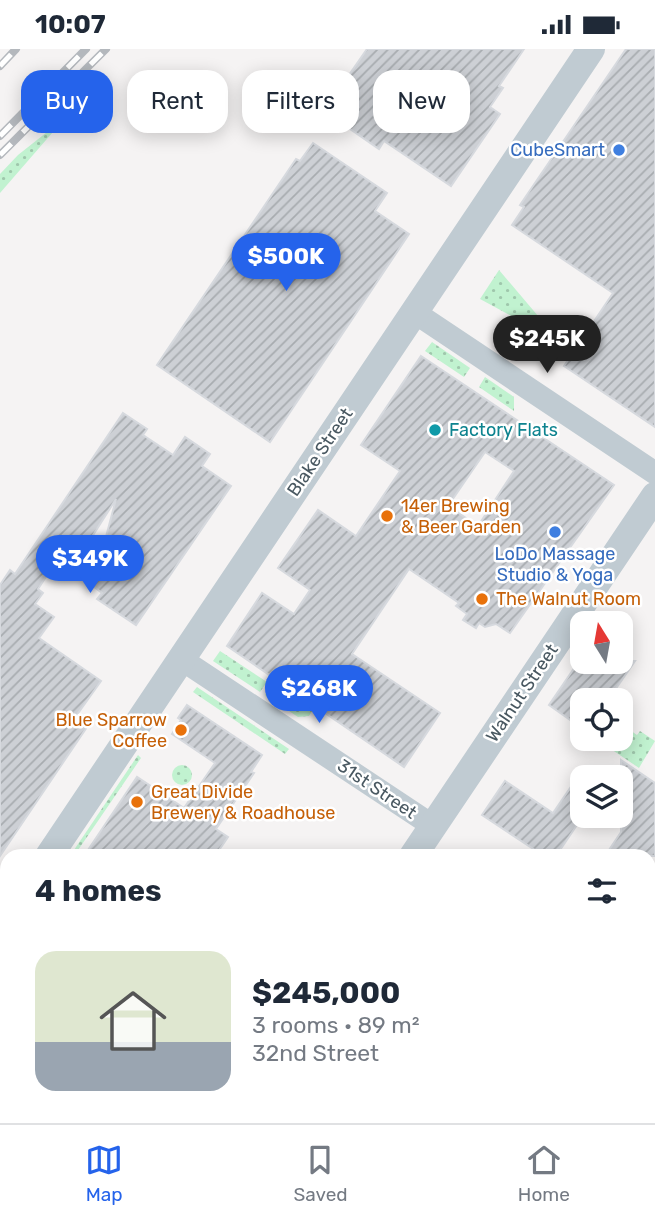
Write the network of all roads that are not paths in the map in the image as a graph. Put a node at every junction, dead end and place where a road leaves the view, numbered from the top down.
1 (591, 49) edge
2 (414, 312) junction
3 (655, 473) edge
4 (655, 496) edge
5 (181, 659) junction
6 (433, 826) junction
7 (54, 849) edge
8 (418, 849) edge

1 - 2 street, Blake Street
2 - 3 street
2 - 5 street, Blake Street
4 - 6 street, Walnut Street
5 - 6 street, 31st Street
5 - 7 street, Blake Street
6 - 8 street, Walnut Street

